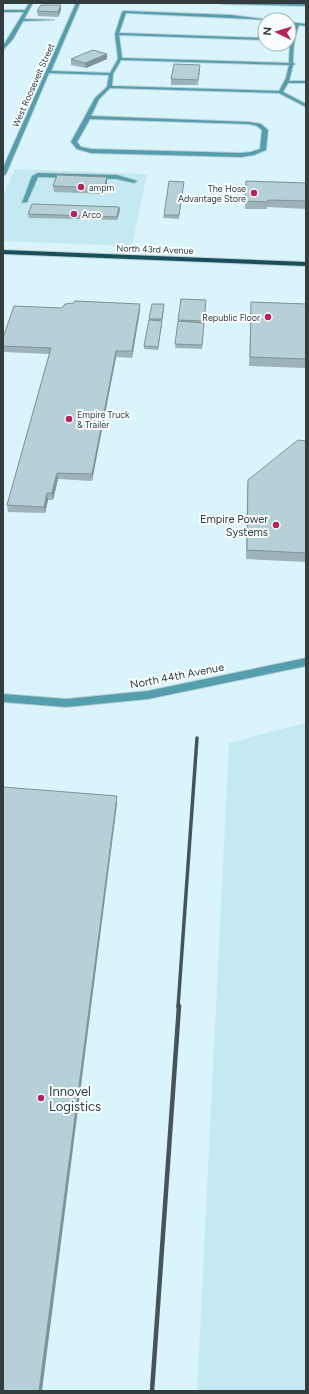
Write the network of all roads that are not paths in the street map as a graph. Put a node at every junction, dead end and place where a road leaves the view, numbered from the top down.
1 (31, 3) edge
2 (78, 3) edge
3 (222, 3) edge
4 (306, 5) edge
5 (3, 11) edge
6 (27, 11) junction
7 (257, 19) edge
8 (22, 20) junction
9 (52, 20) edge
10 (297, 24) edge
11 (306, 25) edge
12 (117, 34) junction
13 (257, 39) edge
14 (3, 49) edge
15 (292, 52) edge
16 (120, 59) junction
17 (293, 64) junction
18 (48, 72) junction
19 (111, 74) junction
20 (288, 82) junction
21 (306, 82) edge
22 (109, 87) junction
23 (280, 92) junction
24 (306, 106) edge
25 (88, 117) junction
26 (3, 174) edge
27 (134, 181) dead end
28 (24, 202) dead end
29 (3, 252) edge
30 (306, 264) edge
31 (306, 662) edge
32 (3, 698) edge

1 - 6 street
2 - 18 street, West Roosevelt Street
3 - 4 street
5 - 6 street
6 - 8 street
7 - 12 street
8 - 9 street
8 - 14 street
10 - 11 street
12 - 13 street
12 - 16 street
15 - 17 street
16 - 17 street
16 - 19 street
17 - 20 street
18 - 19 street
18 - 26 street, West Roosevelt Street
19 - 22 street
20 - 21 street
20 - 23 street
22 - 23 street
22 - 25 street
23 - 24 street
25 - 25 street
27 - 28 street
29 - 30 main road, North 43rd Avenue
31 - 32 street, North 44th Avenue

